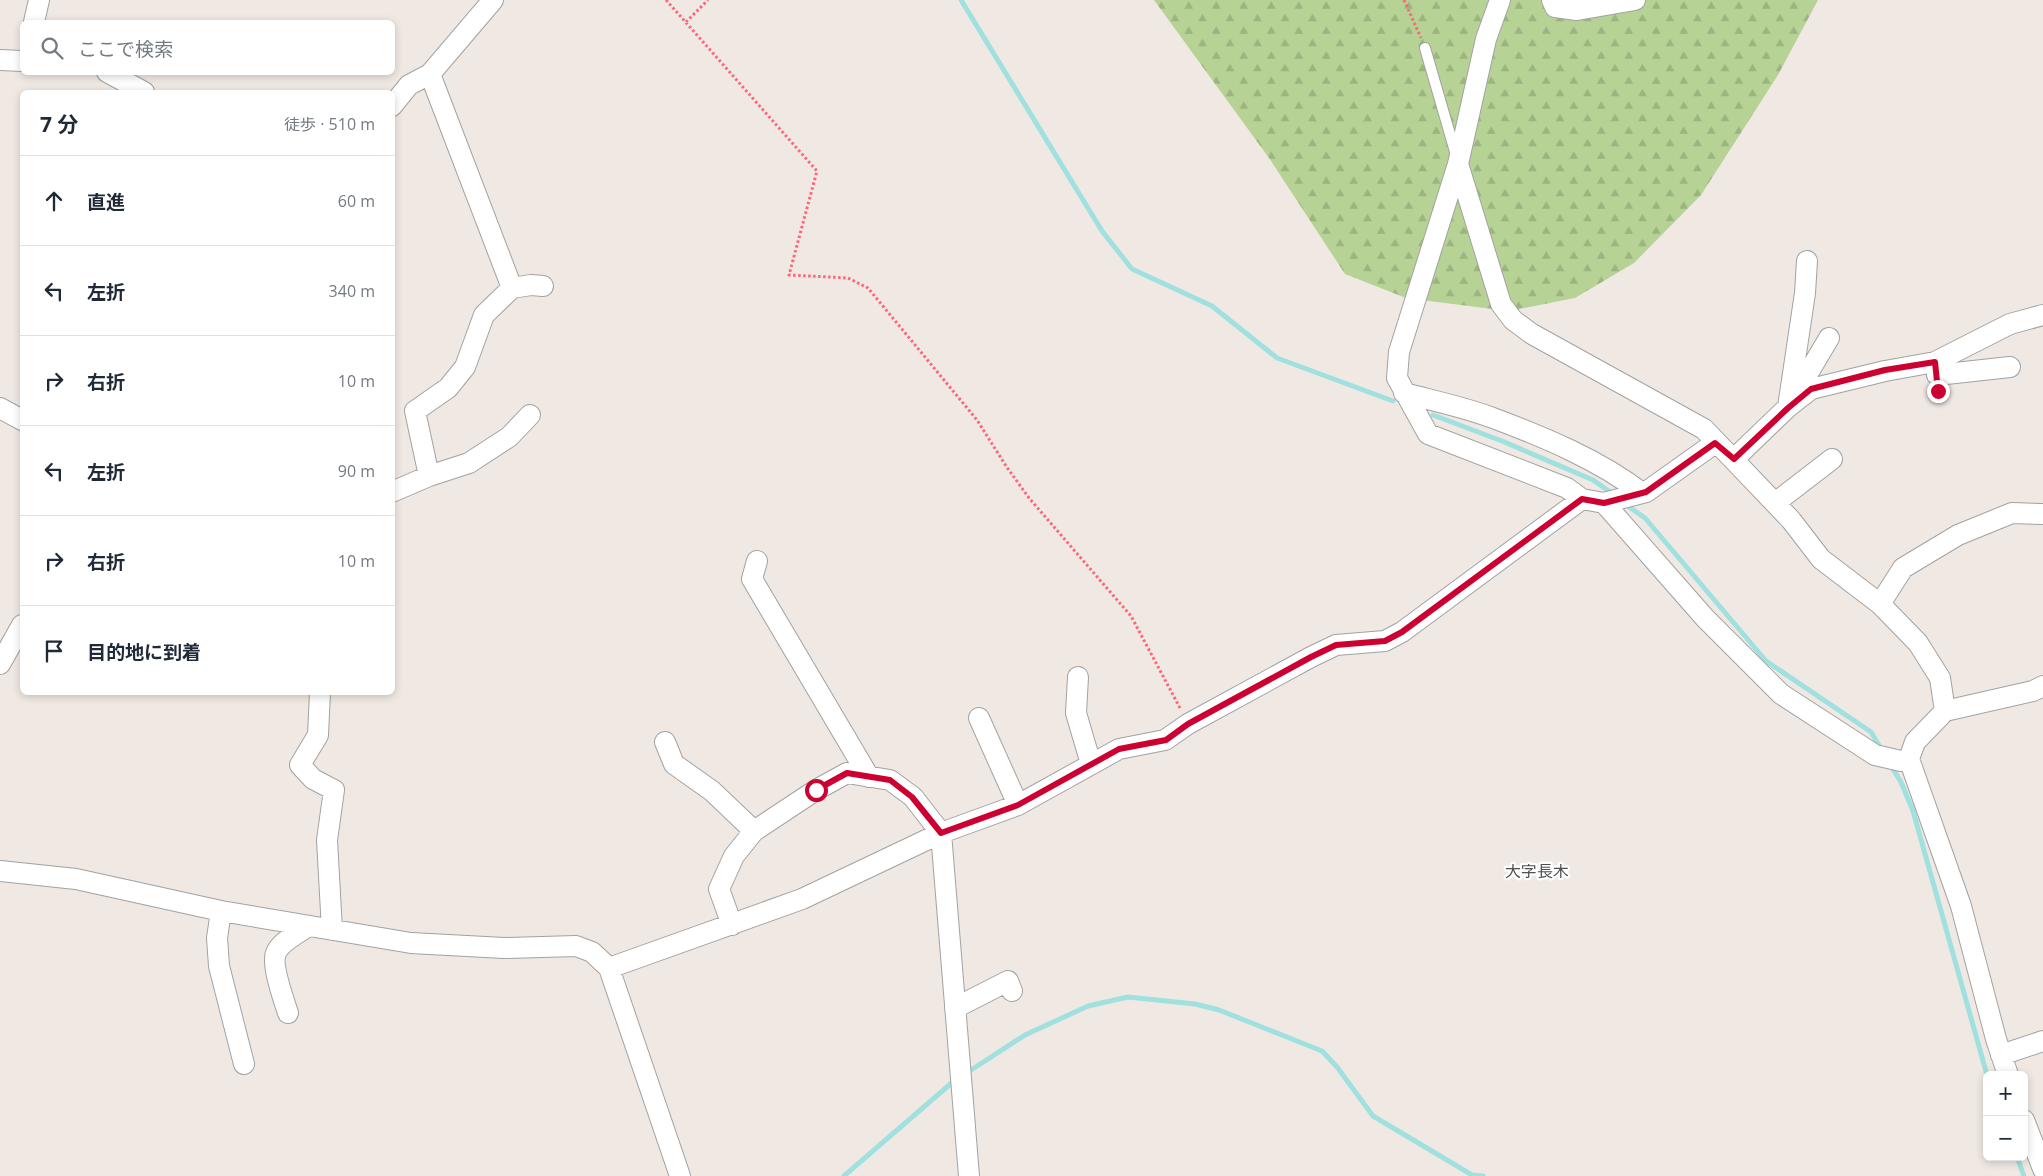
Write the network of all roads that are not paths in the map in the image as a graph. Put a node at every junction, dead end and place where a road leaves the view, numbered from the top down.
1 (40, 0) edge
2 (493, 0) edge
3 (1500, 0) edge
4 (1552, 0) edge
5 (1635, 0) edge
6 (35, 20) edge
7 (1426, 48) road end
8 (0, 60) edge
9 (20, 61) edge
10 (430, 74) junction
11 (113, 75) edge
12 (140, 90) edge
13 (395, 102) edge
14 (1458, 164) junction
15 (1807, 261) dead end
16 (543, 286) dead end
17 (512, 288) junction
18 (2043, 315) edge
19 (1829, 338) dead end
20 (2010, 367) dead end
21 (1937, 376) junction
22 (1404, 393) junction
23 (0, 408) edge
24 (1788, 408) junction
25 (530, 416) dead end
26 (20, 419) edge
27 (1715, 443) junction
28 (1734, 459) junction
29 (1832, 460) dead end
30 (429, 476) junction
31 (395, 491) edge
32 (1637, 494) junction
33 (1582, 499) junction
34 (1606, 503) junction
35 (1775, 504) junction
36 (2043, 514) edge
37 (757, 561) dead end
38 (1880, 604) junction
39 (20, 629) edge
40 (0, 664) edge
41 (1078, 676) dead end
42 (2043, 686) edge
43 (320, 695) edge
44 (1945, 711) junction
45 (979, 718) dead end
46 (665, 742) dead end
47 (1905, 760) junction
48 (1092, 764) junction
49 (869, 777) junction
50 (1018, 805) junction
51 (754, 831) junction
52 (941, 833) junction
53 (0, 871) edge
54 (221, 911) junction
55 (732, 924) junction
56 (308, 926) junction
57 (332, 930) junction
58 (609, 968) junction
59 (1012, 991) dead end
60 (955, 1008) junction
61 (288, 1013) dead end
62 (2043, 1041) edge
63 (2001, 1055) junction
64 (244, 1064) dead end
65 (2007, 1071) edge
66 (2028, 1130) edge
67 (2043, 1169) edge
68 (680, 1176) edge
69 (969, 1176) edge

1 - 6 street
2 - 10 street
3 - 14 street
4 - 5 street
7 - 14 lane
8 - 9 street
10 - 13 street
10 - 17 street
11 - 12 street
14 - 22 street
14 - 27 street
15 - 24 street
16 - 17 street
17 - 30 street
18 - 21 street
19 - 24 street
20 - 21 street
21 - 24 street
22 - 32 street
22 - 33 street
23 - 26 street
24 - 28 street
25 - 30 street
27 - 28 street
27 - 32 street
28 - 35 street
29 - 35 street
30 - 31 street
32 - 34 street
33 - 34 street
33 - 48 street
34 - 47 street
35 - 38 street
36 - 38 street
37 - 49 street
38 - 44 street
39 - 40 street
41 - 48 street
42 - 44 street
43 - 57 street
44 - 47 street
45 - 50 street
46 - 51 street
47 - 63 street
48 - 50 street
49 - 51 street
49 - 52 street
50 - 52 street
51 - 55 street
52 - 55 street
52 - 60 street
53 - 54 street
54 - 56 street
54 - 64 street
55 - 58 street
56 - 57 street
56 - 61 street
57 - 58 street
58 - 68 street
59 - 60 street
60 - 69 street
62 - 63 street
63 - 65 street
66 - 67 street

